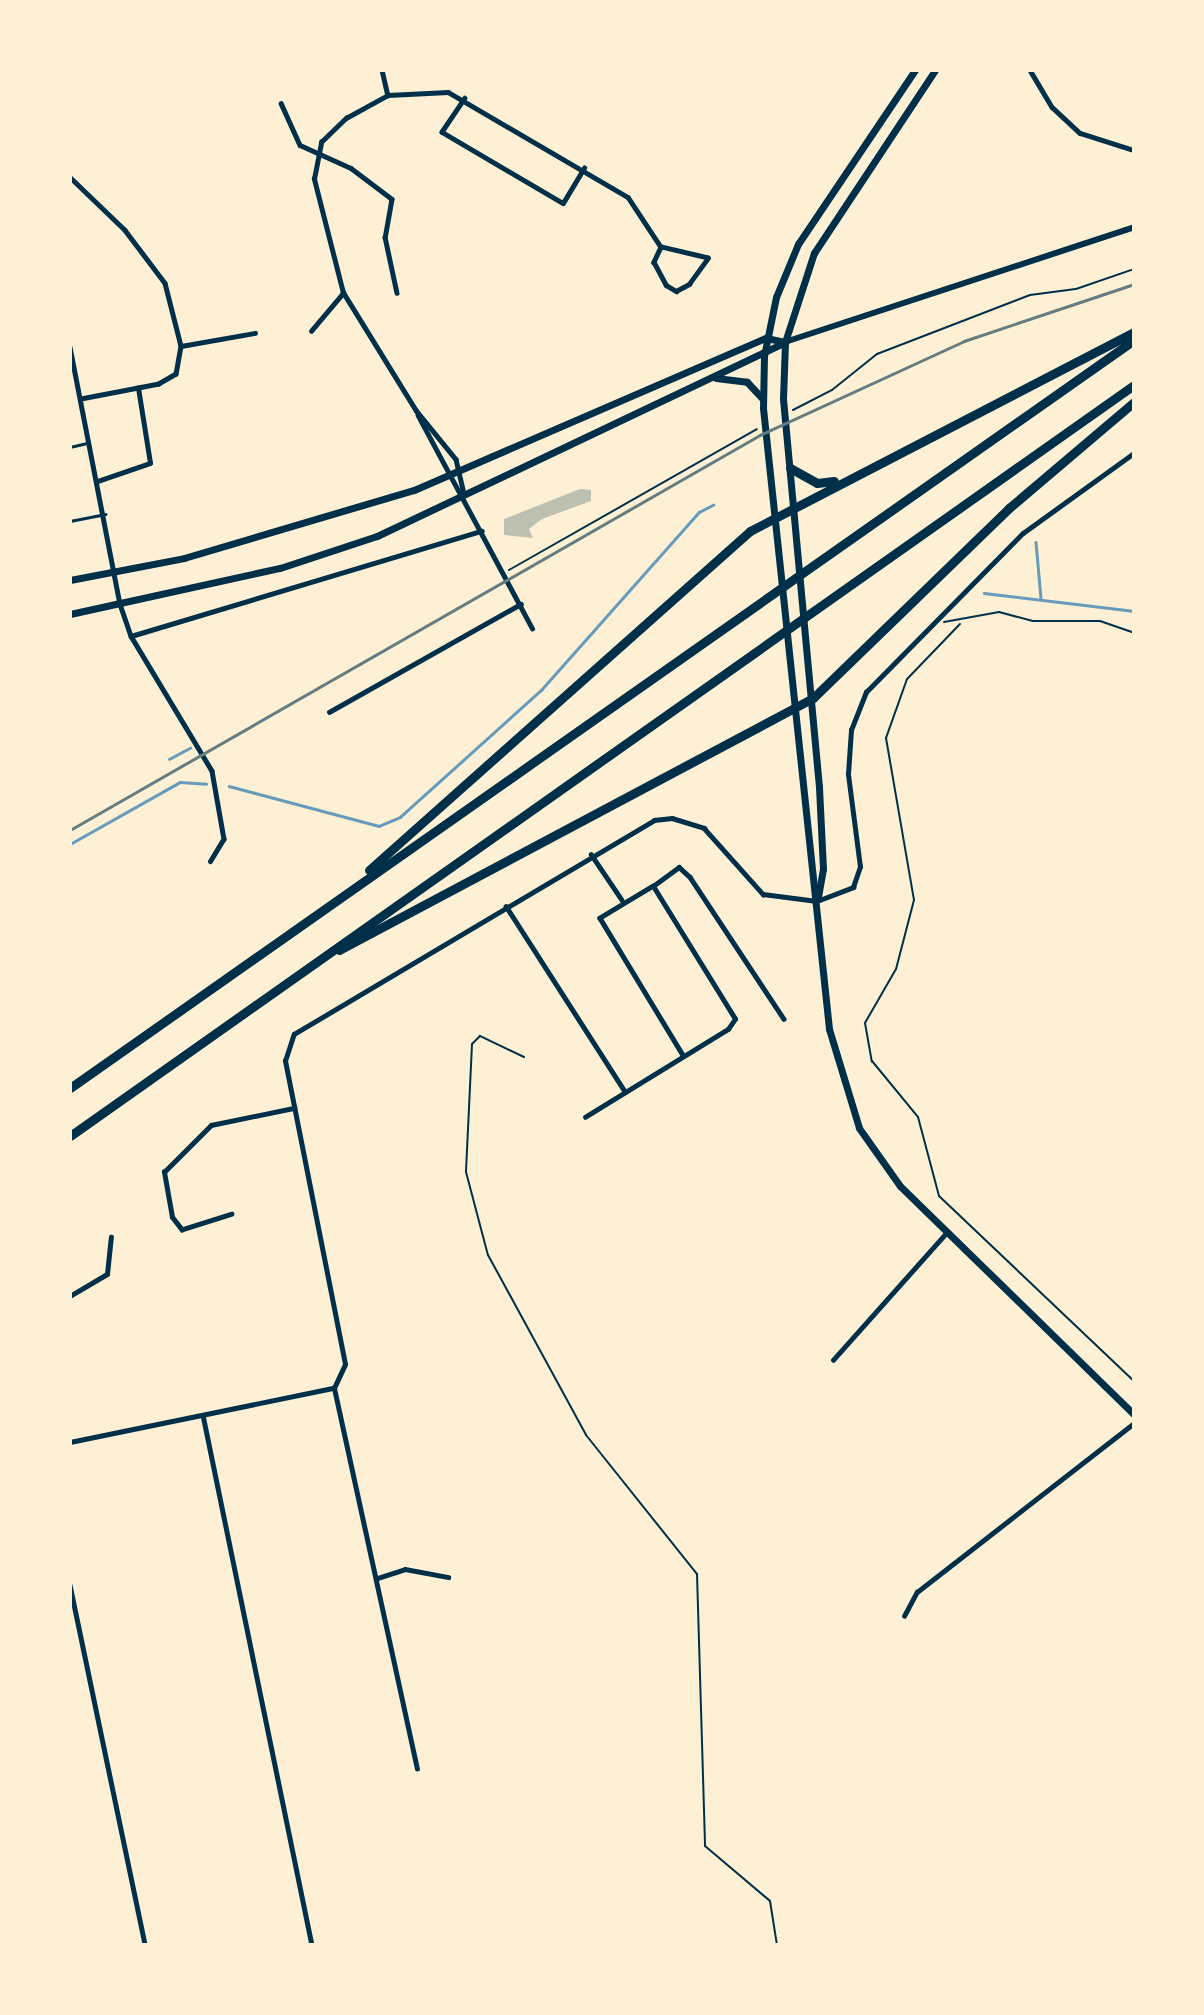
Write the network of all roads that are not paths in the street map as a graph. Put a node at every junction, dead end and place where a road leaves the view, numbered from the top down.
1 (383, 70) edge
2 (915, 70) edge
3 (935, 70) edge
4 (1030, 70) edge
5 (388, 95) junction
6 (465, 98) junction
7 (281, 103) dead end
8 (1134, 150) edge
9 (317, 154) junction
10 (584, 168) junction
11 (70, 177) edge
12 (1134, 227) edge
13 (661, 247) junction
14 (343, 293) junction
15 (397, 293) dead end
16 (311, 331) dead end
17 (1134, 332) edge
18 (255, 333) dead end
19 (766, 338) junction
20 (1134, 340) edge
21 (785, 342) junction
22 (181, 346) junction
23 (70, 347) edge
24 (72, 355) edge
25 (764, 356) junction
26 (711, 379) junction
27 (1134, 385) edge
28 (138, 388) junction
29 (82, 399) junction
30 (1134, 402) edge
31 (763, 404) junction
32 (416, 411) junction
33 (90, 442) junction
34 (70, 447) edge
35 (1134, 453) edge
36 (790, 468) junction
37 (462, 472) junction
38 (449, 477) junction
39 (843, 480) junction
40 (98, 481) junction
41 (464, 497) junction
42 (794, 507) junction
43 (105, 514) junction
44 (776, 516) junction
45 (70, 521) edge
46 (482, 531) junction
47 (117, 571) junction
48 (70, 580) edge
49 (120, 604) junction
50 (521, 604) junction
51 (70, 614) edge
52 (532, 628) dead end
53 (131, 636) junction
54 (813, 698) junction
55 (796, 709) junction
56 (329, 712) dead end
57 (592, 854) junction
58 (211, 861) dead end
59 (362, 879) junction
60 (653, 886) junction
61 (622, 900) junction
62 (817, 901) junction
63 (506, 906) junction
64 (321, 957) junction
65 (784, 1019) dead end
66 (683, 1055) junction
67 (70, 1087) edge
68 (624, 1090) junction
69 (295, 1108) junction
70 (585, 1117) dead end
71 (70, 1136) edge
72 (232, 1214) dead end
73 (946, 1233) junction
74 (111, 1237) dead end
75 (70, 1296) edge
76 (833, 1360) dead end
77 (334, 1388) junction
78 (203, 1415) junction
79 (1134, 1415) edge
80 (1134, 1423) edge
81 (70, 1442) edge
82 (378, 1577) junction
83 (448, 1577) dead end
84 (70, 1584) edge
85 (904, 1616) dead end
86 (417, 1769) dead end
87 (145, 1945) edge
88 (312, 1945) edge

1 - 5 street
2 - 19 main road
3 - 21 main road
4 - 8 street
5 - 6 street
5 - 9 street
6 - 10 street
6 - 10 street
7 - 9 street
9 - 14 street
9 - 15 street
10 - 13 street
11 - 22 street
12 - 21 street
13 - 13 street
14 - 16 street
14 - 32 street
17 - 39 highway
18 - 22 street
19 - 21 main road
19 - 25 main road
19 - 37 main road
20 - 59 highway
21 - 25 main road
21 - 36 main road
22 - 28 street
23 - 24 street
24 - 29 street
25 - 26 main road
25 - 31 main road
26 - 31 main road
26 - 41 main road
27 - 64 highway
28 - 29 street
28 - 40 street
29 - 33 street
30 - 54 highway
31 - 44 main road
32 - 37 street
32 - 38 street
33 - 34 lane
33 - 40 street
35 - 62 street
36 - 39 highway
36 - 42 main road
37 - 38 main road
37 - 41 street
38 - 41 street
38 - 47 main road
39 - 42 highway
40 - 43 street
41 - 46 street
41 - 49 main road
42 - 44 highway
42 - 54 main road
43 - 45 lane
43 - 47 street
44 - 55 main road
44 - 59 highway
46 - 50 street
46 - 53 street
47 - 48 main road
47 - 49 street
49 - 51 main road
49 - 53 street
50 - 52 street
50 - 56 street
53 - 58 street
54 - 55 highway
54 - 62 main road
55 - 62 main road
55 - 64 highway
57 - 61 street
57 - 62 street
57 - 63 street
59 - 67 highway
60 - 61 street
60 - 65 street
60 - 66 street
61 - 66 street
62 - 73 main road
63 - 68 street
63 - 69 street
64 - 71 highway
66 - 68 street
68 - 70 street
69 - 72 street
69 - 77 street
73 - 76 street
73 - 79 main road
74 - 75 street
77 - 78 street
77 - 82 street
78 - 81 street
78 - 88 street
80 - 85 street
82 - 83 street
82 - 86 street
84 - 87 street

